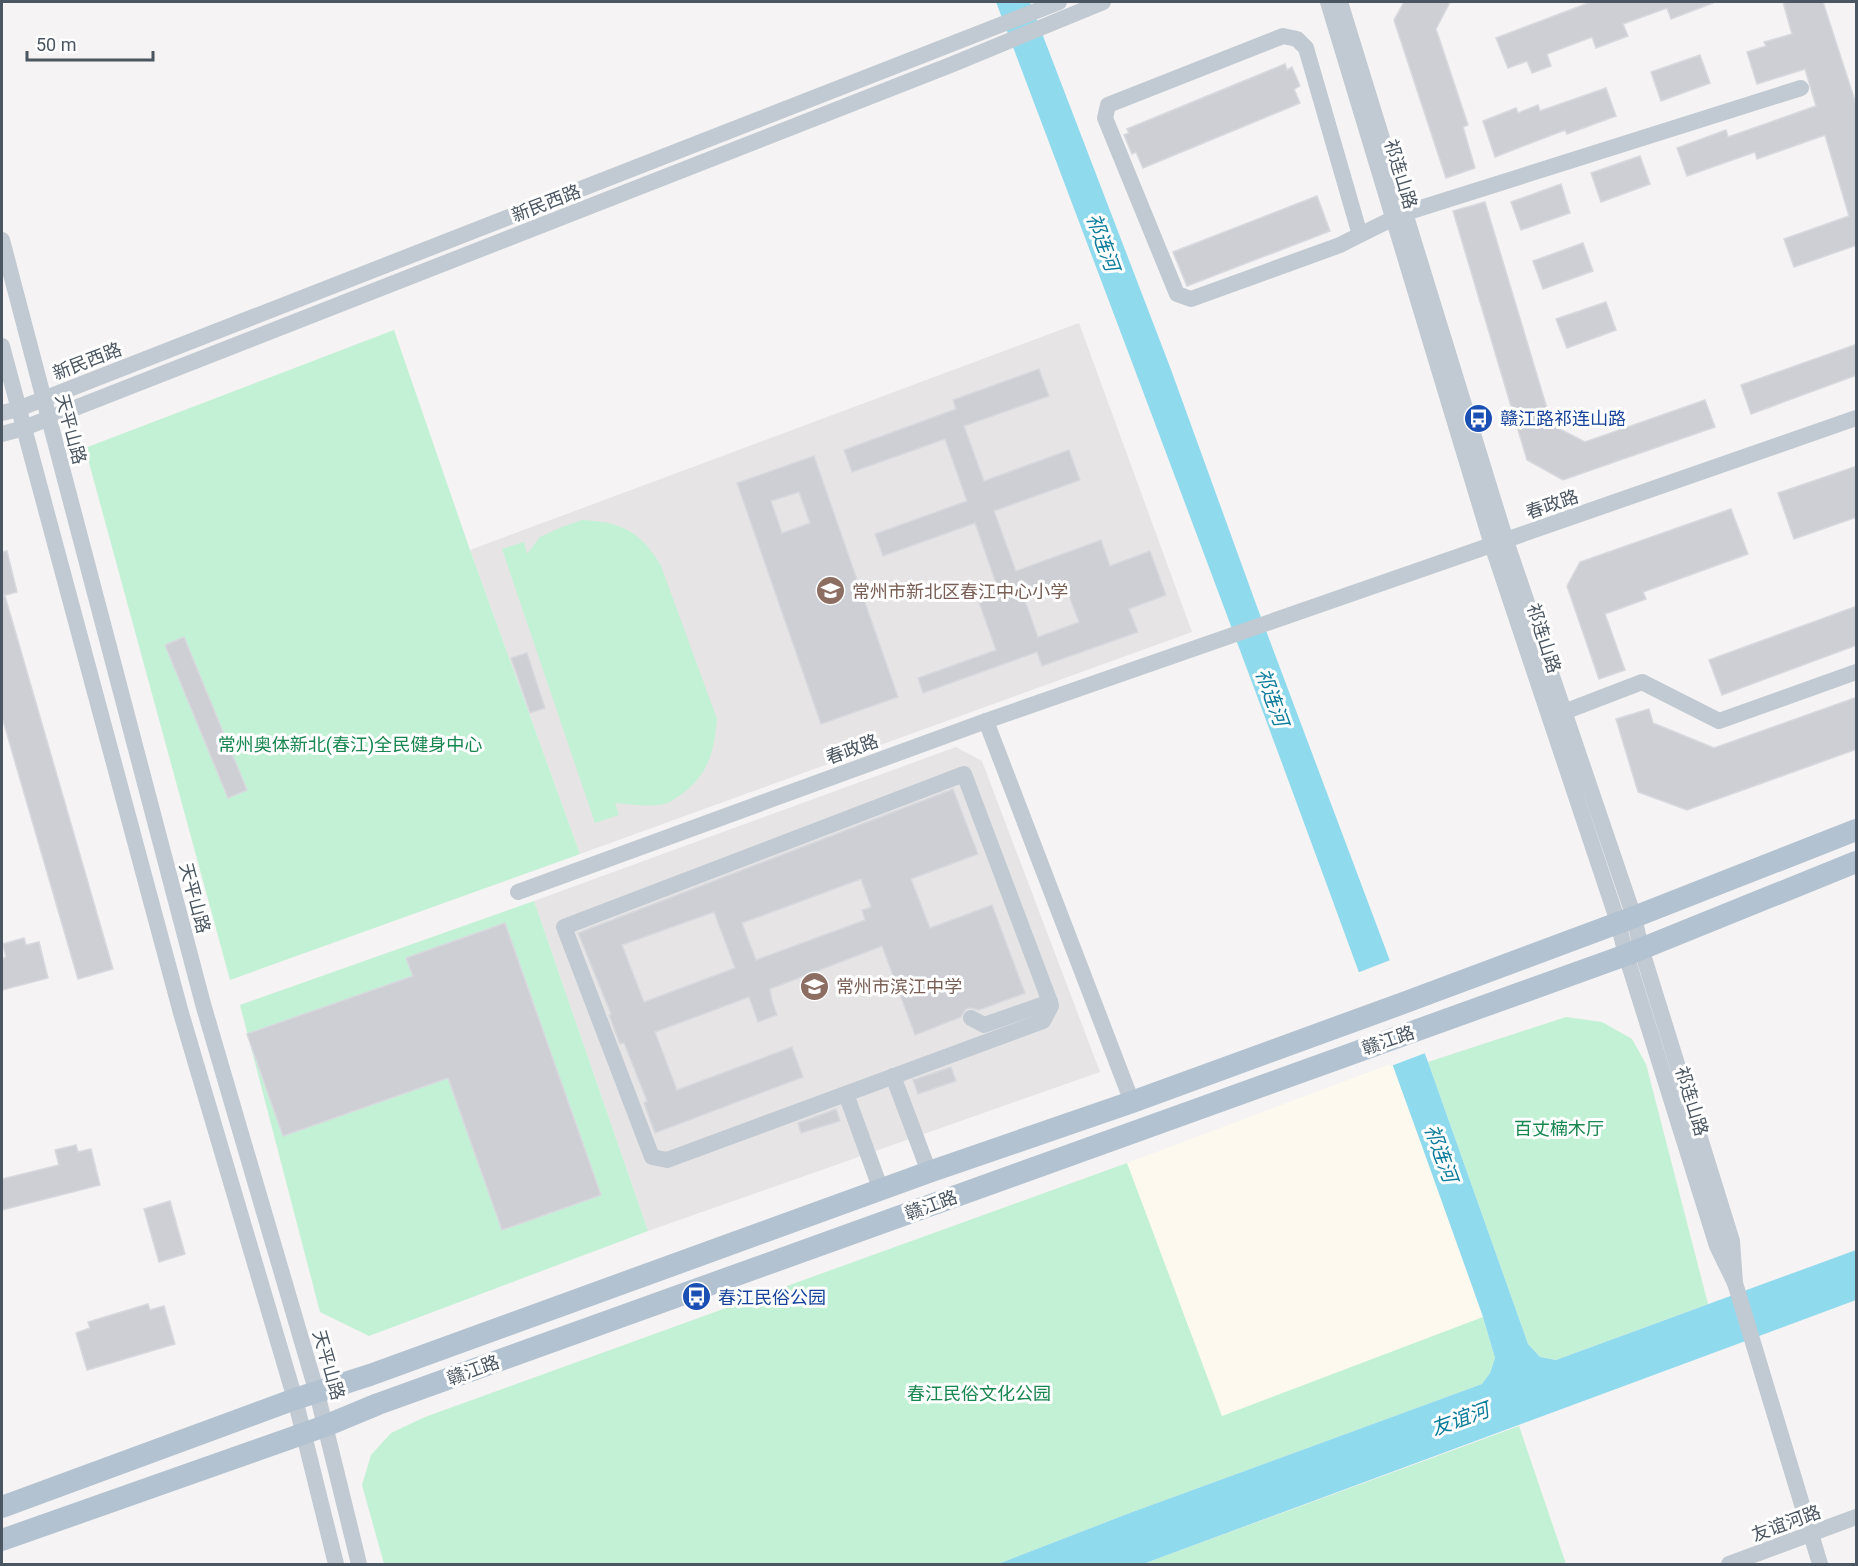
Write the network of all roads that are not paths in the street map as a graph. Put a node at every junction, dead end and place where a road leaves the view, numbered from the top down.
1 (1103, 2) edge
2 (1328, 2) edge
3 (1340, 2) edge
4 (1054, 9) edge
5 (1801, 88) dead end
6 (1399, 216) junction
7 (1360, 235) junction
8 (2, 240) edge
9 (2, 346) edge
10 (43, 399) junction
11 (18, 409) junction
12 (2, 413) edge
13 (1857, 418) edge
14 (48, 419) junction
15 (24, 428) junction
16 (2, 434) edge
17 (1499, 543) junction
18 (1857, 672) edge
19 (1564, 712) junction
20 (986, 721) junction
21 (1857, 830) edge
22 (1857, 862) edge
23 (518, 892) dead end
24 (1626, 920) junction
25 (1634, 951) junction
26 (1050, 1002) junction
27 (971, 1018) dead end
28 (894, 1076) junction
29 (846, 1094) junction
30 (1132, 1102) junction
31 (929, 1172) junction
32 (880, 1190) junction
33 (317, 1393) junction
34 (296, 1399) junction
35 (315, 1429) junction
36 (2, 1507) edge
37 (1857, 1518) edge
38 (1812, 1534) junction
39 (2, 1540) edge
40 (336, 1564) edge
41 (359, 1564) edge
42 (1729, 1564) edge
43 (1820, 1564) edge

1 - 4 street, 新民西路
2 - 6 street, 祁连山路
3 - 6 street, 祁连山路
4 - 10 street, 新民西路
4 - 14 street, 新民西路
5 - 6 street
6 - 7 street
6 - 17 street, 祁连山路
7 - 7 street
8 - 10 street, 天平山路
9 - 11 street, 天平山路
10 - 11 street, 新民西路
10 - 14 street, 天平山路
11 - 12 street, 新民西路
11 - 15 street, 天平山路
13 - 17 street, 春政路
14 - 15 street, 新民西路
14 - 33 street, 天平山路
15 - 16 street, 新民西路
15 - 34 street, 天平山路
17 - 19 street, 祁连山路
17 - 20 street, 春政路
17 - 24 street, 祁连山路
18 - 19 street
19 - 24 street, 祁连山路
20 - 23 street, 春政路
20 - 30 street
21 - 24 main road, 赣江路
22 - 25 main road, 赣江路
24 - 25 street, 祁连山路
24 - 30 main road, 赣江路
25 - 35 main road, 赣江路
25 - 38 street, 祁连山路
26 - 27 street
26 - 28 street
26 - 29 street
28 - 29 street
28 - 31 street
29 - 32 street
30 - 31 main road, 赣江路
31 - 32 main road, 赣江路
32 - 33 main road, 赣江路
33 - 34 main road, 赣江路
33 - 35 street, 天平山路
34 - 35 street, 天平山路
34 - 36 main road, 赣江路
35 - 39 main road, 赣江路
35 - 40 street, 天平山路
35 - 41 street, 天平山路
37 - 38 street, 友谊河路
38 - 42 street, 友谊河路
38 - 43 street, 祁连山路

